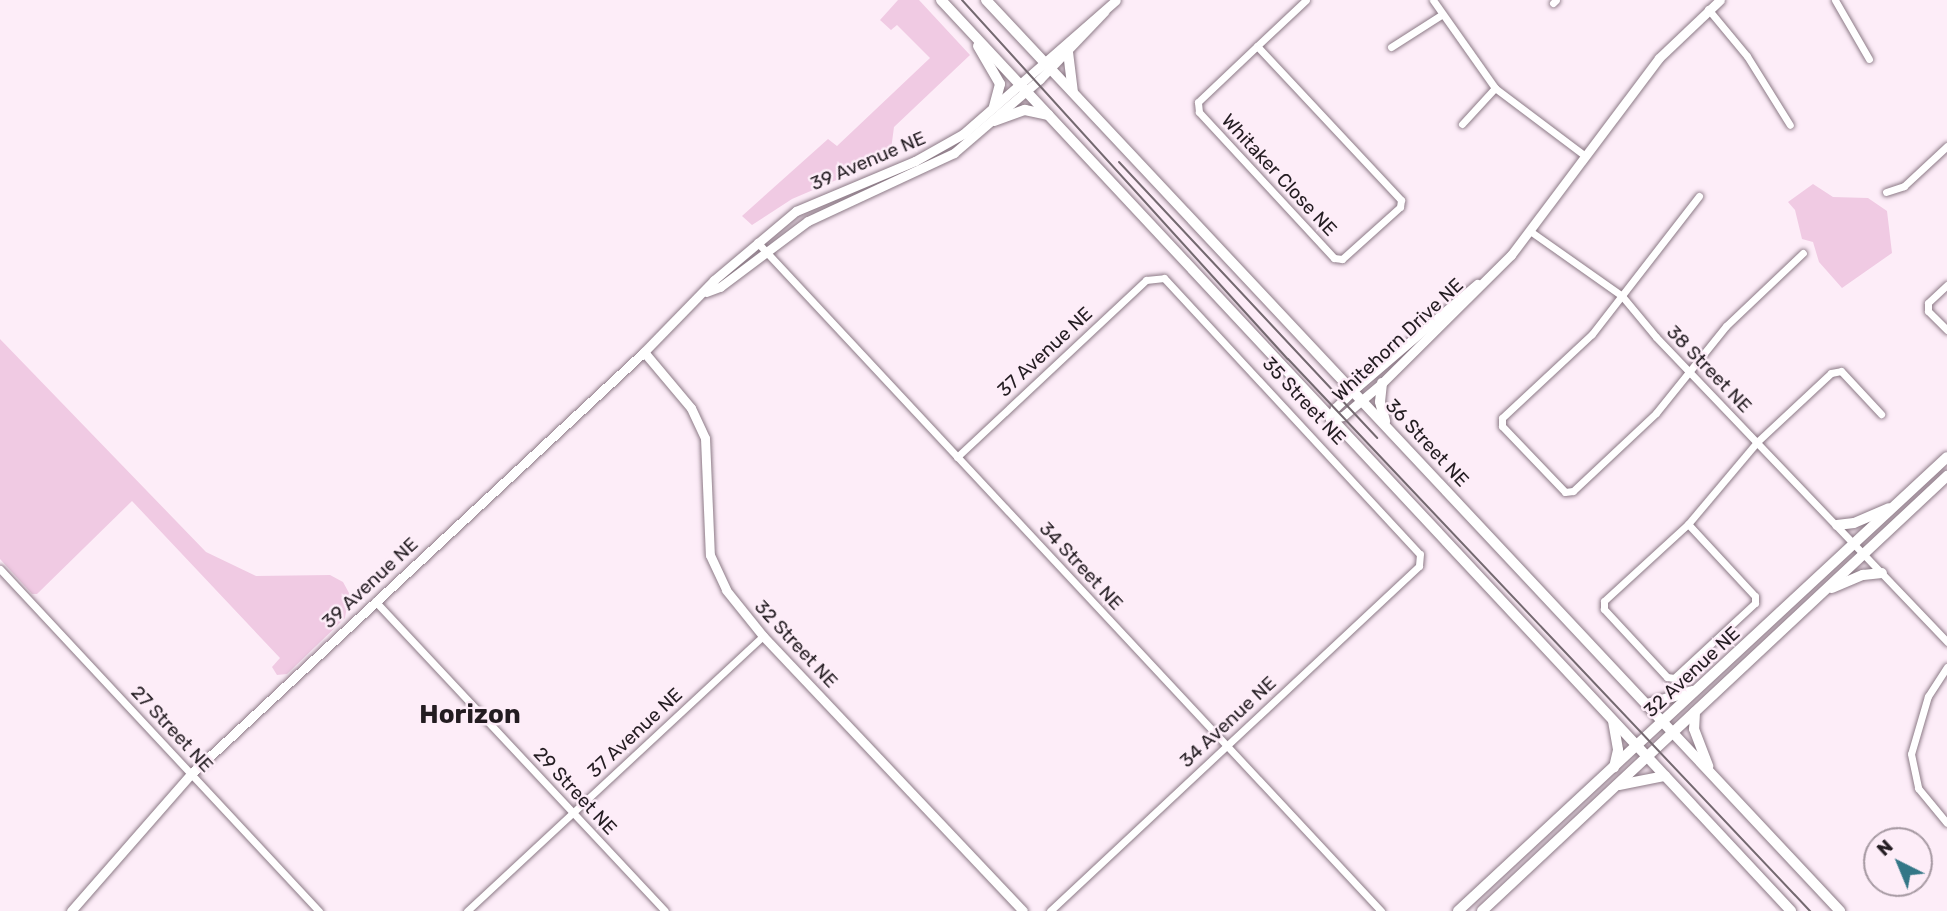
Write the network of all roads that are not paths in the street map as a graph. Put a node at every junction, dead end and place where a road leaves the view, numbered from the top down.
1 (941, 0) edge
2 (986, 0) edge
3 (1115, 0) edge
4 (1306, 0) edge
5 (1433, 0) edge
6 (1720, 0) edge
7 (1835, 0) edge
8 (1108, 7) junction
9 (1708, 9) junction
10 (1441, 15) junction
11 (974, 36) junction
12 (1257, 46) junction
13 (1391, 47) dead end
14 (1068, 52) junction
15 (1869, 59) dead end
16 (1047, 65) junction
17 (1022, 87) junction
18 (1495, 88) junction
19 (1074, 95) junction
20 (994, 107) junction
21 (1049, 115) junction
22 (995, 121) junction
23 (1462, 124) dead end
24 (1790, 125) dead end
25 (1947, 146) edge
26 (1584, 155) junction
27 (1886, 192) dead end
28 (1699, 196) dead end
29 (1530, 231) junction
30 (757, 242) junction
31 (766, 252) junction
32 (1802, 253) dead end
33 (1492, 272) junction
34 (1158, 277) joint
35 (1947, 285) edge
36 (706, 292) junction
37 (1622, 296) junction
38 (1947, 330) edge
39 (644, 352) junction
40 (1692, 372) junction
41 (1382, 383) junction
42 (1353, 390) junction
43 (1363, 400) junction
44 (1881, 414) dead end
45 (1330, 419) junction
46 (1386, 425) junction
47 (1757, 442) junction
48 (957, 457) junction
49 (1947, 457) edge
50 (1947, 475) edge
51 (1896, 505) junction
52 (1688, 524) junction
53 (1837, 525) junction
54 (1854, 543) junction
55 (1420, 554) joint
56 (1864, 554) junction
57 (0, 569) edge
58 (1882, 573) junction
59 (1822, 592) junction
60 (375, 601) junction
61 (763, 636) junction
62 (1947, 642) edge
63 (1947, 667) edge
64 (1700, 688) junction
65 (1647, 704) junction
66 (1695, 712) junction
67 (1613, 720) junction
68 (1663, 722) junction
69 (1673, 732) junction
70 (1226, 746) junction
71 (1638, 746) junction
72 (1647, 756) junction
73 (1614, 768) junction
74 (192, 773) junction
75 (1711, 773) junction
76 (1665, 776) junction
77 (1615, 786) junction
78 (573, 812) junction
79 (1947, 823) edge
80 (71, 911) edge
81 (319, 911) edge
82 (467, 911) edge
83 (665, 911) edge
84 (1023, 911) edge
85 (1050, 911) edge
86 (1381, 911) edge
87 (1458, 911) edge
88 (1482, 911) edge
89 (1791, 911) edge
90 (1840, 911) edge

1 - 11 main road
2 - 16 main road, 36 Street NE
3 - 8 street
4 - 12 street, Whitaker Close NE
5 - 10 street
6 - 9 street, Whitehorn Drive NE
7 - 15 street
8 - 14 street
8 - 16 street
9 - 24 street
9 - 26 street, Whitehorn Drive NE
10 - 13 street
10 - 18 street
11 - 17 main road
11 - 20 main road
12 - 12 street, Whitaker Close NE
14 - 16 street
14 - 19 main road
16 - 17 street, 39 Avenue NE
16 - 19 main road, 36 Street NE
17 - 20 street, 39 Avenue NE
17 - 21 main road
17 - 22 street, 39 Avenue NE
18 - 23 street
18 - 26 street
19 - 42 main road, 36 Street NE
20 - 30 street, 39 Avenue NE
21 - 22 main road
21 - 45 main road
22 - 31 street, 39 Avenue NE
25 - 27 street
26 - 29 street, Whitehorn Drive NE
28 - 37 street
29 - 33 street, Whitehorn Drive NE
29 - 37 street, 38 Street NE
30 - 31 street, 34 Street NE
30 - 36 street, 39 Avenue NE
31 - 36 street, 39 Avenue NE
31 - 48 street, 34 Street NE
32 - 40 street
33 - 41 street, Whitehorn Drive NE
33 - 42 street, Whitehorn Drive NE
34 - 48 street, 37 Avenue NE
34 - 55 street, 35 Street NE
35 - 38 street
36 - 39 street, 39 Avenue NE
37 - 40 street, 38 Street NE
37 - 40 street
39 - 60 street, 39 Avenue NE
39 - 61 street, 32 Street NE
40 - 47 street, 38 Street NE
41 - 43 street, Whitehorn Drive NE
41 - 46 main road
42 - 43 main road, 36 Street NE
42 - 45 street, Whitehorn Drive NE
43 - 45 street, Whitehorn Drive NE
43 - 46 main road, 36 Street NE
44 - 47 street
45 - 67 main road
46 - 65 main road, 36 Street NE
47 - 52 street
47 - 53 street, 38 Street NE
48 - 70 street, 34 Street NE
49 - 51 main road, 32 Avenue NE
50 - 56 main road, 32 Avenue NE
51 - 53 main road
51 - 54 main road, 32 Avenue NE
52 - 52 street
53 - 54 street, 38 Street NE
54 - 56 street, 38 Street NE
54 - 64 main road, 32 Avenue NE
55 - 70 street, 34 Avenue NE
56 - 58 street, 38 Street NE
56 - 59 main road, 32 Avenue NE
57 - 74 street, 27 Street NE
58 - 59 main road
58 - 62 street, 38 Street NE
59 - 66 main road, 32 Avenue NE
60 - 74 street, 39 Avenue NE
60 - 78 street, 29 Street NE
61 - 78 street, 37 Avenue NE
61 - 84 street, 32 Street NE
63 - 79 street
64 - 65 main road
64 - 68 main road, 32 Avenue NE
65 - 68 main road, 36 Street NE
66 - 69 main road, 32 Avenue NE
66 - 75 main road
67 - 71 main road
67 - 73 main road
68 - 69 main road, 36 Street NE
68 - 71 main road, 32 Avenue NE
69 - 72 main road, 32 Avenue NE
69 - 75 main road, 36 Street NE
70 - 85 street, 34 Avenue NE
70 - 86 street, 34 Street NE
71 - 72 main road
71 - 73 main road, 32 Avenue NE
72 - 76 main road
72 - 77 main road, 32 Avenue NE
73 - 87 main road, 32 Avenue NE
74 - 80 street, 39 Avenue NE
74 - 81 street, 27 Street NE
75 - 90 main road, 36 Street NE
76 - 77 main road
76 - 89 main road
77 - 88 main road, 32 Avenue NE
78 - 82 street, 37 Avenue NE
78 - 83 street, 29 Street NE

